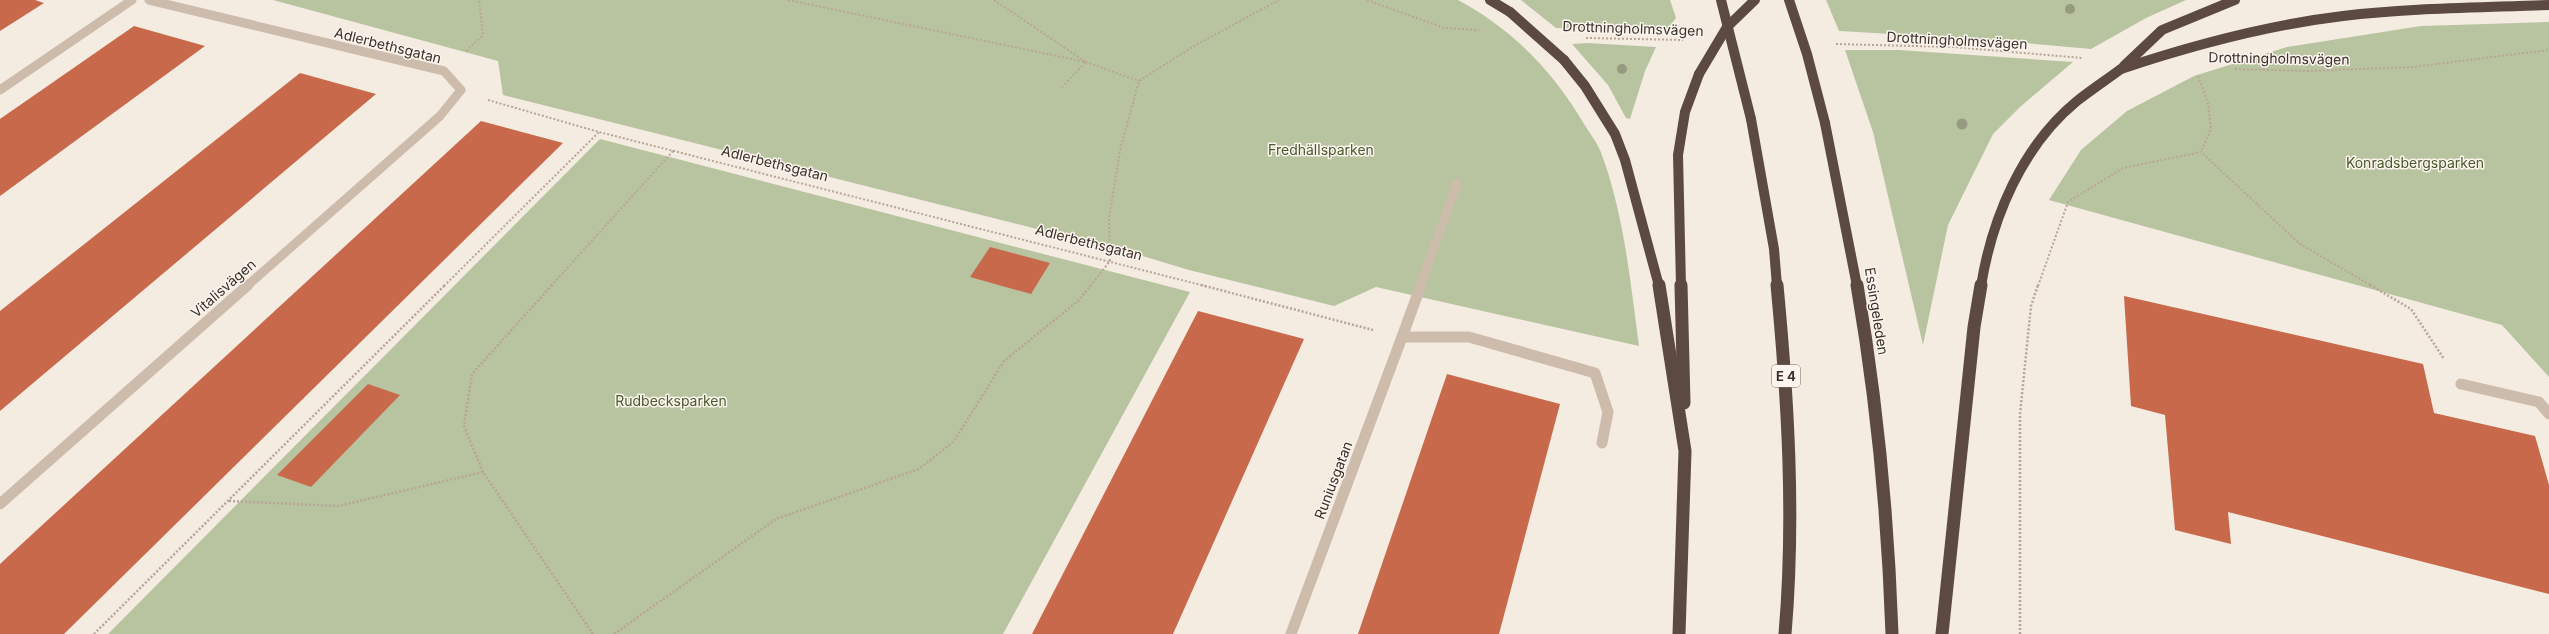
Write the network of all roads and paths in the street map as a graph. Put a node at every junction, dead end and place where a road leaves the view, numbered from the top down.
1 (132, 0) edge
2 (149, 0) edge
3 (478, 0) edge
4 (788, 0) edge
5 (994, 0) edge
6 (1279, 0) edge
7 (1367, 0) edge
8 (1490, 0) edge
9 (1721, 0) edge
10 (1755, 0) edge
11 (1788, 0) edge
12 (2234, 0) edge
13 (2549, 5) edge
14 (1482, 31) dead end
15 (1582, 38) dead end
16 (1685, 40) dead end
17 (1828, 44) dead end
18 (2549, 50) edge
19 (2086, 58) dead end
20 (1086, 62) junction
21 (2122, 69) junction
22 (2233, 69) dead end
23 (444, 72) junction
24 (2198, 74) dead end
25 (1139, 81) junction
26 (1061, 88) dead end
27 (0, 90) edge
28 (461, 90) junction
29 (598, 132) junction
30 (674, 150) junction
31 (2201, 152) junction
32 (1457, 184) dead end
33 (1110, 261) junction
34 (1402, 338) junction
35 (2461, 384) joint
36 (2549, 414) edge
37 (1602, 443) dead end
38 (1685, 451) junction
39 (483, 472) junction
40 (229, 501) junction
41 (0, 504) edge
42 (94, 634) edge
43 (593, 634) edge
44 (614, 634) edge
45 (1291, 634) edge
46 (1679, 634) edge
47 (1785, 634) edge
48 (1892, 634) edge
49 (1942, 634) edge
50 (2020, 634) edge

1 - 27 street
2 - 23 street, Adlerbethsgatan
3 - 23 path
4 - 20 path
5 - 20 path
6 - 25 path
7 - 14 path
8 - 38 highway, bridge
9 - 47 highway, E 4, bridge
10 - 38 highway, bridge
11 - 48 highway, Essingeleden, bridge
12 - 21 highway, bridge
13 - 21 highway, bridge
15 - 16 path, Drottningholmsvägen
17 - 19 path, Drottningholmsvägen
18 - 22 path, Drottningholmsvägen
20 - 25 path
20 - 26 path
21 - 49 highway
23 - 28 street, Adlerbethsgatan
24 - 31 path
25 - 33 path
28 - 29 path, Adlerbethsgatan
28 - 41 street, Vitalisvägen
29 - 30 path, Adlerbethsgatan
29 - 40 path
30 - 33 path, Adlerbethsgatan
30 - 39 path
31 - 35 path
31 - 50 path
32 - 34 street, Runiusgatan
33 - 34 path, Adlerbethsgatan
33 - 44 path
34 - 37 street
34 - 45 street, Runiusgatan
35 - 36 street
38 - 46 highway
39 - 40 path
39 - 43 path
40 - 42 path

